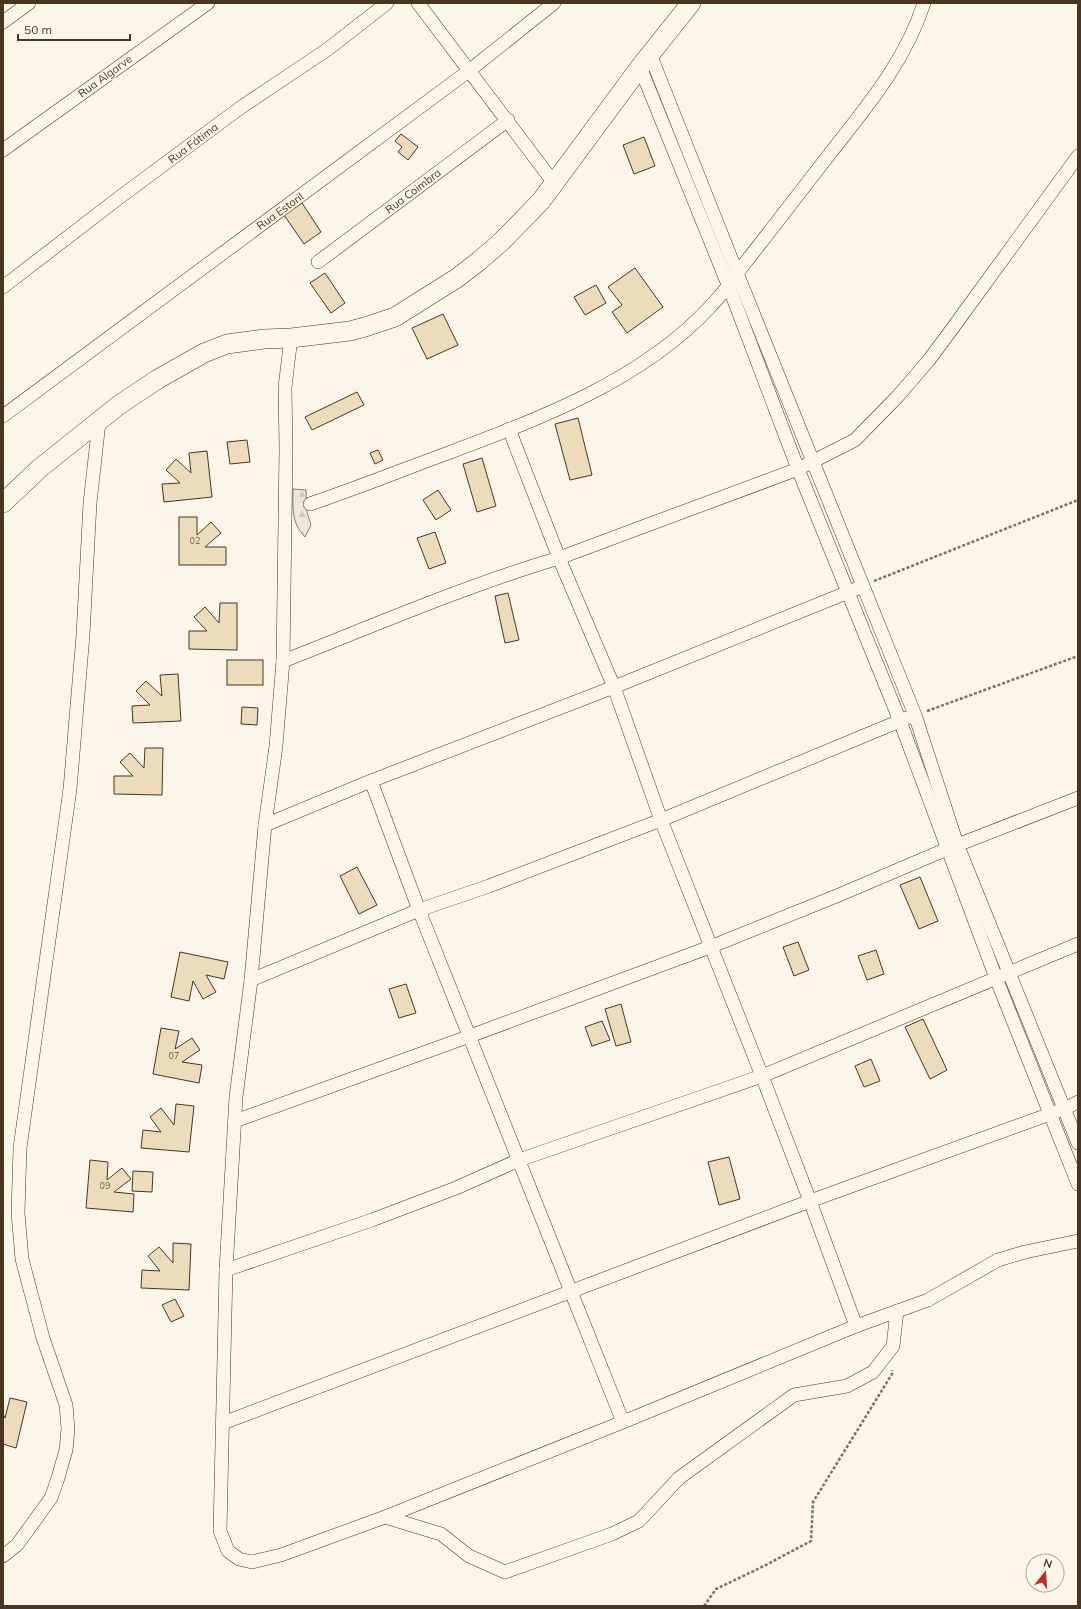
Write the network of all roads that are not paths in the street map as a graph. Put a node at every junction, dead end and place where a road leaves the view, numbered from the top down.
1 (29, 3) edge
2 (208, 3) edge
3 (387, 3) edge
4 (418, 3) edge
5 (554, 3) edge
6 (691, 3) edge
7 (924, 3) edge
8 (3, 22) edge
9 (645, 61) junction
10 (470, 70) junction
11 (508, 120) junction
12 (3, 150) edge
13 (1078, 156) edge
14 (554, 183) junction
15 (318, 262) dead end
16 (737, 273) junction
17 (3, 287) edge
18 (729, 287) junction
19 (291, 338) junction
20 (3, 416) edge
21 (99, 422) junction
22 (509, 429) junction
23 (813, 461) junction
24 (798, 468) junction
25 (3, 503) edge
26 (310, 504) dead end
27 (558, 558) junction
28 (863, 586) junction
29 (849, 592) junction
30 (283, 661) junction
31 (614, 687) junction
32 (915, 715) junction
33 (900, 721) junction
34 (371, 781) junction
35 (1078, 798) edge
36 (661, 820) junction
37 (265, 826) junction
38 (952, 846) junction
39 (419, 910) junction
40 (1078, 944) edge
41 (710, 946) junction
42 (1009, 972) junction
43 (996, 978) junction
44 (251, 980) junction
45 (470, 1036) junction
46 (762, 1076) junction
47 (1078, 1102) edge
48 (1064, 1108) junction
49 (1050, 1113) junction
50 (236, 1121) junction
51 (1078, 1143) edge
52 (519, 1160) junction
53 (1078, 1184) edge
54 (810, 1201) junction
55 (1078, 1241) edge
56 (226, 1270) junction
57 (571, 1291) junction
58 (897, 1311) junction
59 (856, 1326) junction
60 (624, 1422) junction
61 (222, 1423) junction
62 (385, 1516) junction
63 (3, 1556) edge

1 - 8 street
2 - 12 street, Rua Algarve
3 - 17 street, Rua Fátima
4 - 10 street
5 - 10 street, Rua Estoril
6 - 9 main road
7 - 16 street
9 - 14 main road
9 - 16 street
9 - 18 street
10 - 11 street
10 - 20 street, Rua Estoril
11 - 14 street
11 - 15 street, Rua Coimbra
13 - 23 street
14 - 19 main road
16 - 18 street
16 - 23 street
18 - 22 street
18 - 24 street
19 - 21 main road
19 - 30 street
21 - 25 main road
21 - 63 street
22 - 26 street
22 - 27 street
23 - 24 street
23 - 28 street
24 - 27 street
24 - 29 street
27 - 30 street
27 - 31 street
28 - 29 street
28 - 32 street
29 - 31 street
29 - 33 street
30 - 37 street
31 - 34 street
31 - 36 street
32 - 33 street
32 - 38 street
33 - 36 street
33 - 38 street
34 - 37 street
34 - 39 street
35 - 38 street
36 - 39 street
36 - 41 street
37 - 44 street
38 - 41 street
38 - 42 street
38 - 43 street
39 - 44 street
39 - 45 street
40 - 42 street
41 - 45 street
41 - 46 street
42 - 43 street
42 - 48 street
43 - 46 street
43 - 49 street
44 - 50 street
45 - 50 street
45 - 52 street
46 - 52 street
46 - 54 street
47 - 48 street
48 - 49 street
48 - 51 street
49 - 53 street
49 - 54 street
50 - 56 street
52 - 56 street
52 - 57 street
54 - 57 street
54 - 59 street
55 - 58 street
56 - 61 street
57 - 60 street
57 - 61 street
58 - 59 street
58 - 62 street
59 - 60 street
60 - 62 street
61 - 62 street

